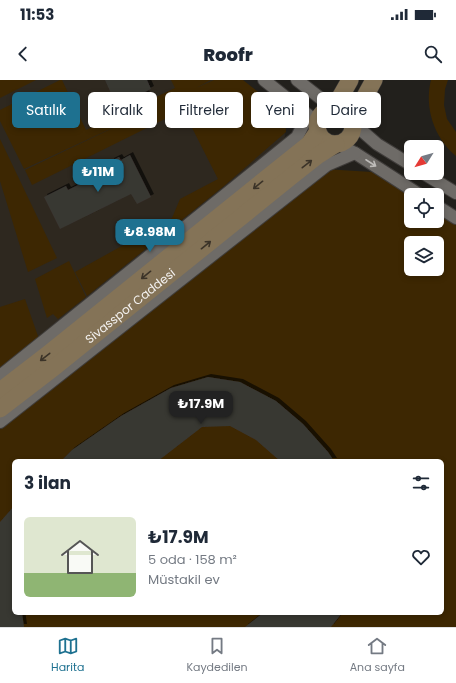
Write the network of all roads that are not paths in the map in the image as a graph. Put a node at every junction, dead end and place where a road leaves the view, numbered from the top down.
1 (264, 80) edge
2 (297, 80) edge
3 (350, 80) edge
4 (374, 80) edge
5 (343, 92) edge
6 (368, 92) edge
7 (317, 95) edge
8 (317, 120) edge
9 (314, 124) junction
10 (352, 128) edge
11 (360, 128) edge
12 (336, 144) junction
13 (355, 153) junction
14 (404, 161) edge
15 (435, 180) edge
16 (409, 188) edge
17 (456, 193) edge
18 (444, 210) edge
19 (456, 218) edge
20 (0, 376) edge
21 (0, 391) edge
22 (0, 409) edge
23 (0, 422) edge

1 - 9 street
2 - 7 street
3 - 5 street
4 - 6 street
8 - 9 street
9 - 12 street
9 - 20 street
9 -> 21 street, Sivasspor Caddesi
10 - 12 street
11 - 14 street
12 - 13 street
22 -> 12 street, Sivasspor Caddesi
13 -> 16 street
13 - 23 street
15 - 17 street
18 - 19 street

